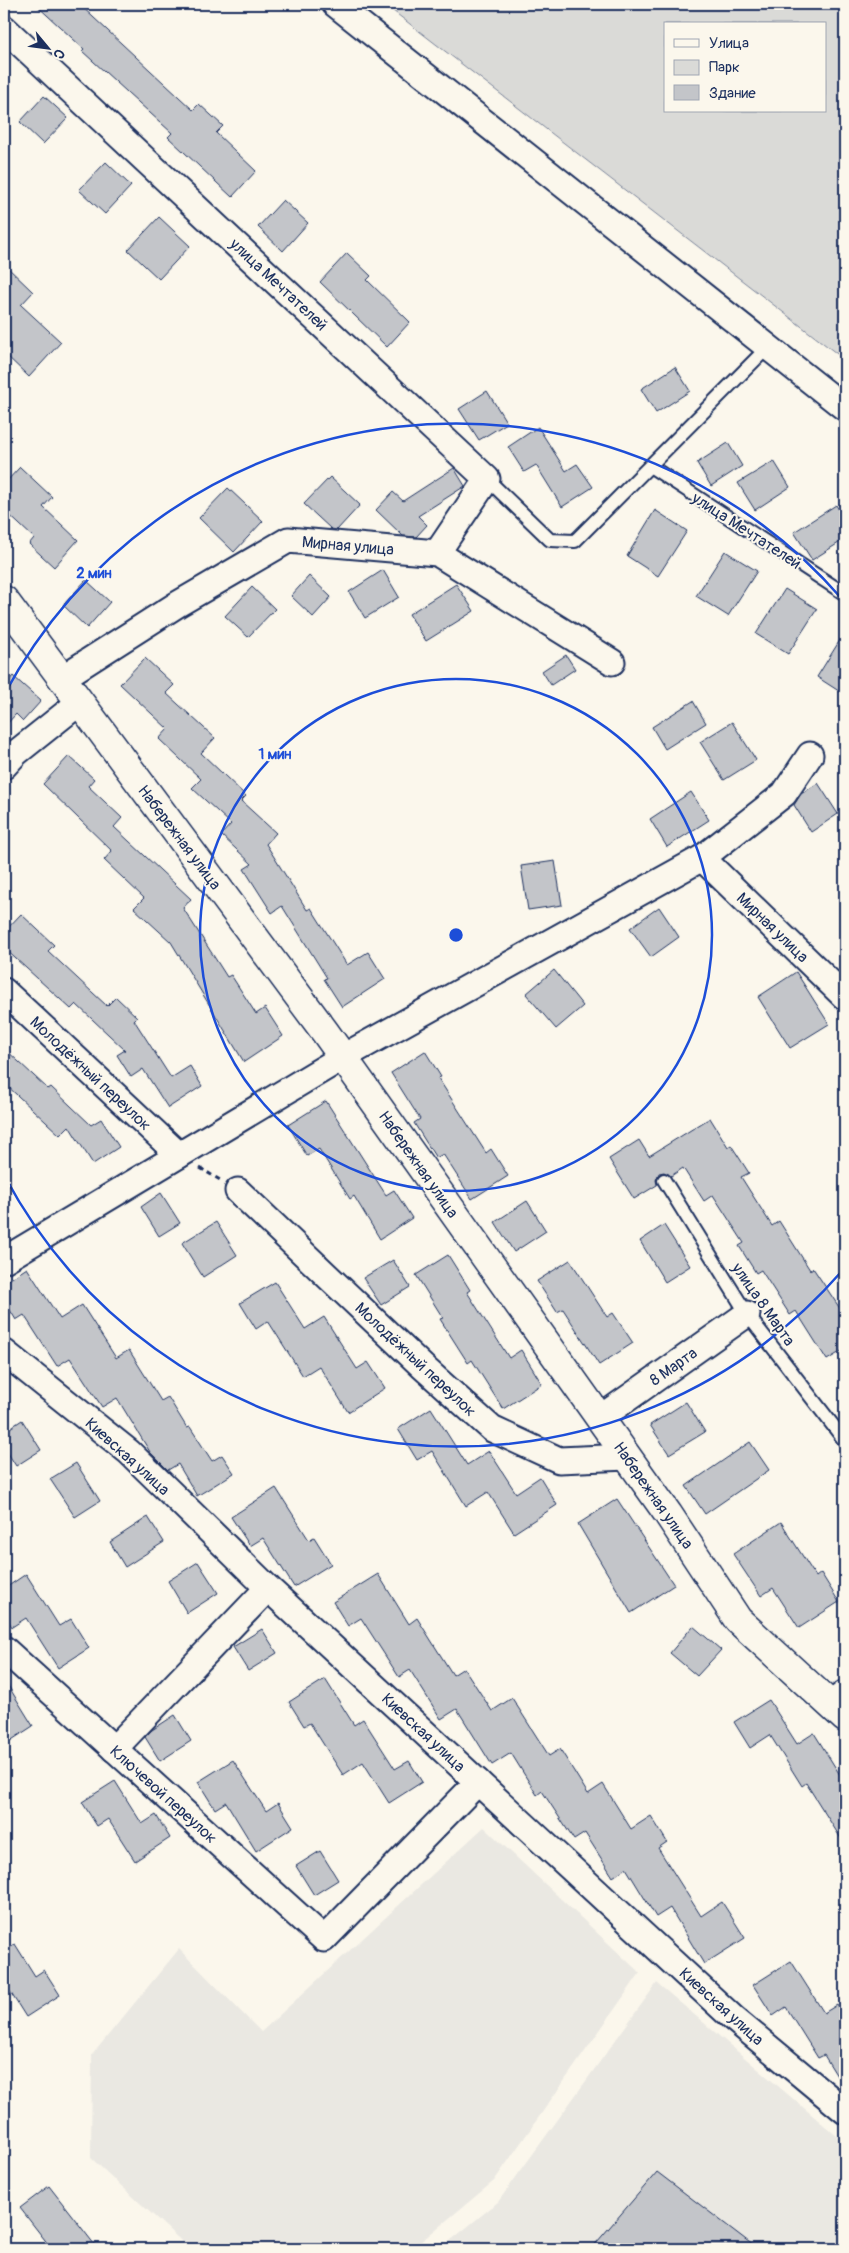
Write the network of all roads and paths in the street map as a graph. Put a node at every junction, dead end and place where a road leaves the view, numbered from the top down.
1 (335, 4) edge
2 (4, 28) edge
3 (768, 347) junction
4 (845, 408) edge
5 (650, 466) junction
6 (487, 479) junction
7 (437, 553) junction
8 (845, 594) edge
9 (4, 600) edge
10 (612, 662) dead end
11 (62, 678) junction
12 (80, 702) junction
13 (810, 755) dead end
14 (4, 766) edge
15 (702, 858) junction
16 (4, 991) edge
17 (845, 997) edge
18 (343, 1057) junction
19 (179, 1155) junction
20 (664, 1180) dead end
21 (238, 1191) joint
22 (4, 1260) edge
23 (747, 1314) junction
24 (4, 1352) edge
25 (600, 1418) junction
26 (845, 1441) edge
27 (627, 1457) junction
28 (268, 1588) junction
29 (4, 1649) edge
30 (840, 1705) edge
31 (114, 1749) junction
32 (478, 1782) junction
33 (845, 2112) edge

1 - 3 street
2 - 6 street, улица Мечтателей
3 - 4 street
3 - 5 lane
5 - 6 lane
5 - 8 lane, улица Мечтателей
6 - 7 street
7 - 10 street, Мирная улица
7 - 11 street, Мирная улица
9 - 11 street, Набережная улица
11 - 12 street, Набережная улица
12 - 14 street
12 - 18 street, Набережная улица
13 - 15 street
15 - 17 street, Мирная улица
15 - 18 street
16 - 19 street, Молодёжный переулок
18 - 19 street
18 - 25 street, Набережная улица
19 - 21 path
19 - 22 street
20 - 23 lane, улица 8 Марта
21 - 27 street, Молодёжный переулок
23 - 25 street, 8 Марта
23 - 26 lane, улица 8 Марта
24 - 28 street, Киевская улица
25 - 27 street, Набережная улица
27 - 30 street, Набережная улица
28 - 31 street
28 - 32 street, Киевская улица
29 - 31 street, Ключевой переулок
31 - 32 street, Ключевой переулок
32 - 33 street, Киевская улица

